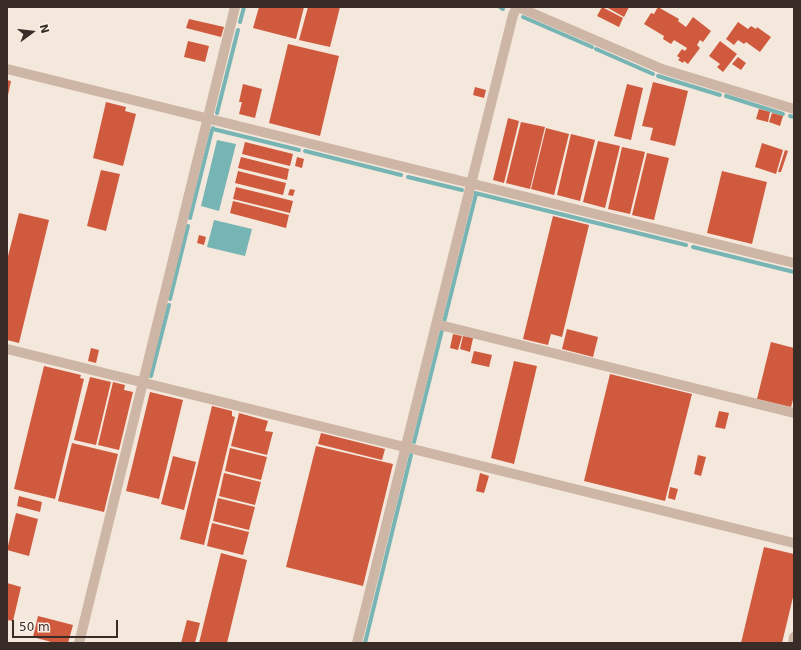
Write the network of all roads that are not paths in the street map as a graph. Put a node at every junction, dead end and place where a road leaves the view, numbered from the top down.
1 (235, 7) edge
2 (517, 7) edge
3 (7, 69) edge
4 (794, 109) edge
5 (208, 119) junction
6 (471, 184) junction
7 (794, 263) edge
8 (436, 324) junction
9 (7, 349) edge
10 (143, 382) junction
11 (794, 413) edge
12 (405, 447) junction
13 (794, 543) edge
14 (794, 637) edge
15 (79, 643) edge
16 (357, 643) edge
17 (793, 643) edge

1 - 5 street
2 - 4 street
2 - 6 street
3 - 5 street
5 - 6 street
5 - 10 street
6 - 7 street
6 - 8 street
8 - 11 street
8 - 12 street
9 - 10 street
10 - 12 street
10 - 15 street
12 - 13 street
12 - 16 street
14 - 17 street

